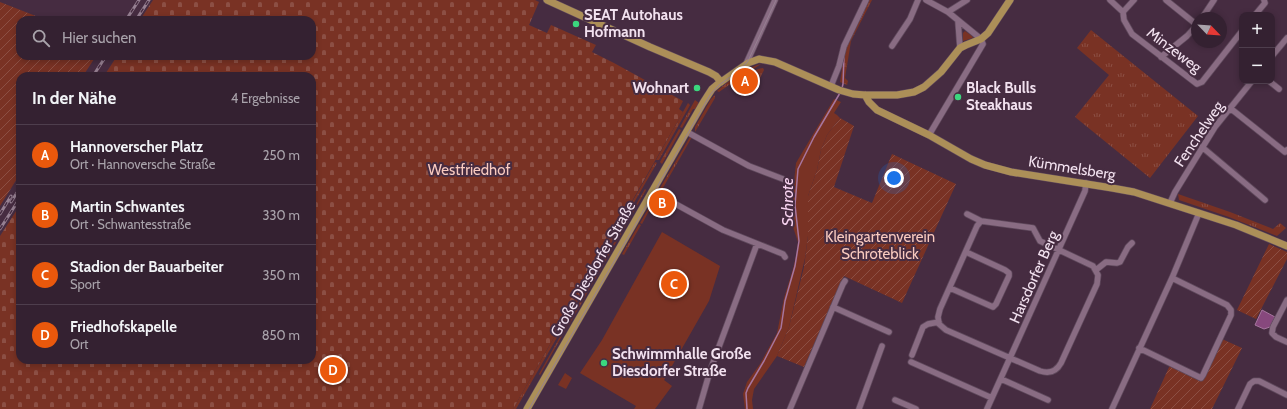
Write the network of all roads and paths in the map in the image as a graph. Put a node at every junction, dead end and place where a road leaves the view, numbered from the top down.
1 (547, 0) edge
2 (775, 0) edge
3 (866, 0) edge
4 (918, 0) edge
5 (926, 0) edge
6 (967, 0) edge
7 (1010, 0) edge
8 (1134, 0) edge
9 (1166, 0) edge
10 (1214, 0) edge
11 (1264, 0) edge
12 (1111, 1) edge
13 (948, 12) junction
14 (1123, 12) junction
15 (1206, 12) edge
16 (1258, 12) edge
17 (1191, 20) edge
18 (958, 21) junction
19 (1191, 32) edge
20 (1239, 35) edge
21 (1287, 38) edge
22 (981, 39) junction
23 (892, 46) dead end
24 (960, 48) junction
25 (1275, 52) edge
26 (1161, 57) junction
27 (746, 64) junction
28 (721, 82) junction
29 (1250, 84) edge
30 (1272, 84) edge
31 (831, 86) junction
32 (1279, 90) dead end
33 (865, 95) junction
34 (1230, 108) junction
35 (687, 132) junction
36 (929, 135) junction
37 (1202, 147) junction
38 (1286, 152) edge
39 (784, 179) dead end
40 (1086, 183) junction
41 (652, 191) junction
42 (1265, 200) dead end
43 (1170, 203) junction
44 (1199, 212) junction
45 (967, 214) dead end
46 (981, 221) junction
47 (1132, 243) dead end
48 (757, 244) junction
49 (1287, 246) edge
50 (1059, 250) junction
51 (966, 252) junction
52 (785, 257) dead end
53 (1096, 270) junction
54 (1172, 278) junction
55 (845, 281) dead end
56 (950, 288) junction
57 (1287, 300) edge
58 (833, 307) junction
59 (939, 322) junction
60 (889, 332) dead end
61 (1287, 342) edge
62 (882, 346) dead end
63 (1139, 348) junction
64 (912, 355) dead end
65 (1010, 358) junction
66 (911, 362) dead end
67 (1001, 379) junction
68 (1287, 395) edge
69 (992, 398) junction
70 (896, 400) dead end
71 (1048, 400) dead end
72 (527, 409) edge
73 (699, 409) edge
74 (790, 409) edge
75 (859, 409) edge
76 (916, 409) edge
77 (987, 409) edge
78 (1112, 409) edge
79 (1238, 409) edge

1 - 28 main road
2 - 27 street
3 - 31 street
4 - 23 street
5 - 13 street
6 - 13 street
7 - 22 main road
8 - 14 street
9 - 17 street
10 - 15 street
11 - 16 street
12 - 14 street, Minzeweg
13 - 18 street
14 - 26 street, Minzeweg
18 - 22 street
18 - 24 street
19 - 26 street
20 - 26 street, Minzeweg
21 - 25 street
22 - 24 main road
22 - 36 street
24 - 33 main road
27 - 28 main road, Große Diesdorfer Straße
27 - 31 main road
28 - 35 main road, Große Diesdorfer Straße
29 - 34 street, Fenchelweg
30 - 32 street
31 - 33 main road
33 - 36 main road, Kümmelsberg
34 - 37 street, Fenchelweg
34 - 38 street
35 - 39 street
35 - 41 main road, Große Diesdorfer Straße
36 - 40 main road, Kümmelsberg
37 - 42 street
37 - 43 street, Fenchelweg
40 - 43 main road, Kümmelsberg
40 - 50 street, Harsdorfer Berg
41 - 48 street
41 - 72 main road, Große Diesdorfer Straße
43 - 44 main road, Kümmelsberg
44 - 49 main road, Kümmelsberg
44 - 54 street
45 - 46 street
46 - 50 street
46 - 51 street
47 - 53 street
48 - 52 street
48 - 73 street
50 - 53 street
50 - 65 street, Harsdorfer Berg
51 - 56 street
51 - 56 street
53 - 65 street
54 - 63 street
54 - 63 street
55 - 58 street
56 - 59 street
57 - 61 street
58 - 60 street
58 - 74 street
59 - 64 street
59 - 65 street
62 - 75 street
63 - 78 street
65 - 67 street, Harsdorfer Berg
66 - 69 street
67 - 69 street, Harsdorfer Berg
67 - 71 street
68 - 79 street
69 - 77 street, Harsdorfer Berg
70 - 76 street

